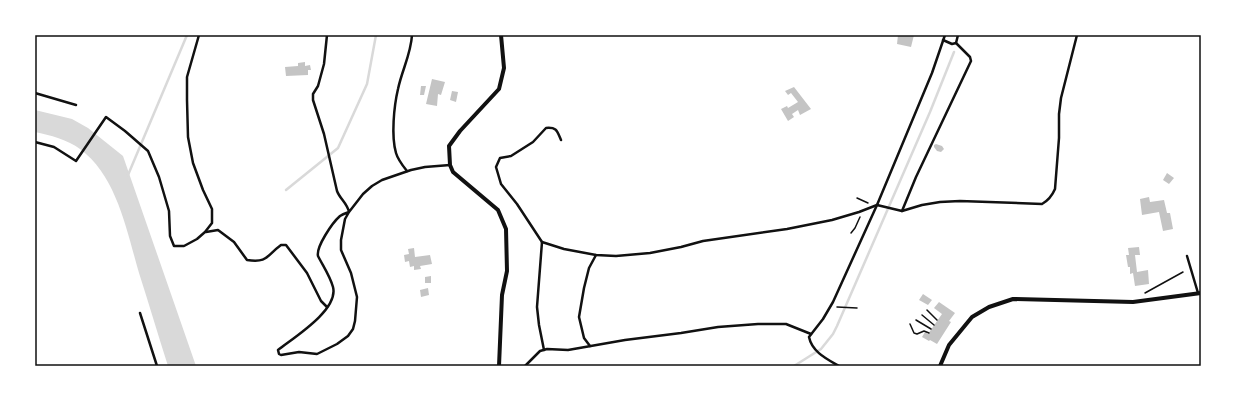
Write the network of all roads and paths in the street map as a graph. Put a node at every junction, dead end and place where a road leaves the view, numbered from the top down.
1 (199, 35) edge
2 (327, 35) edge
3 (412, 35) edge
4 (501, 35) edge
5 (945, 35) edge
6 (958, 35) edge
7 (1077, 35) edge
8 (943, 40) junction
9 (956, 43) junction
10 (35, 93) edge
11 (76, 104) dead end
12 (561, 140) dead end
13 (35, 142) edge
14 (450, 165) junction
15 (407, 171) junction
16 (856, 198) dead end
17 (877, 205) junction
18 (872, 206) junction
19 (866, 209) junction
20 (902, 210) junction
21 (349, 212) junction
22 (205, 232) junction
23 (851, 233) dead end
24 (542, 242) junction
25 (596, 255) junction
26 (1187, 256) dead end
27 (1183, 272) dead end
28 (1200, 293) edge
29 (1140, 295) dead end
30 (327, 307) junction
31 (838, 307) dead end
32 (857, 308) dead end
33 (927, 310) dead end
34 (140, 313) dead end
35 (922, 315) dead end
36 (916, 320) dead end
37 (938, 320) dead end
38 (910, 324) dead end
39 (934, 325) dead end
40 (931, 329) dead end
41 (929, 333) dead end
42 (811, 334) junction
43 (590, 346) junction
44 (544, 350) junction
45 (157, 366) edge
46 (499, 366) edge
47 (525, 366) edge
48 (838, 366) edge
49 (940, 366) edge

1 - 22 lane
2 - 21 lane
3 - 15 lane
4 - 14 street
5 - 8 lane
6 - 9 lane
7 - 20 lane
8 - 9 lane
8 - 17 lane
9 - 20 lane
10 - 11 lane
12 - 24 lane
13 - 22 lane
14 - 15 lane
14 - 46 street
15 - 21 lane
16 - 18 path
17 - 18 lane
17 - 20 lane
17 - 42 lane
18 - 19 lane
19 - 23 path
19 - 25 lane
21 - 30 lane
21 - 30 lane
22 - 30 lane
24 - 25 lane
24 - 44 lane
25 - 43 lane
26 - 28 lane
27 - 29 path
28 - 49 street
31 - 32 path
33 - 37 path
34 - 45 lane
35 - 39 path
36 - 40 path
38 - 41 path
42 - 43 lane
42 - 48 lane
43 - 44 lane
44 - 47 lane

